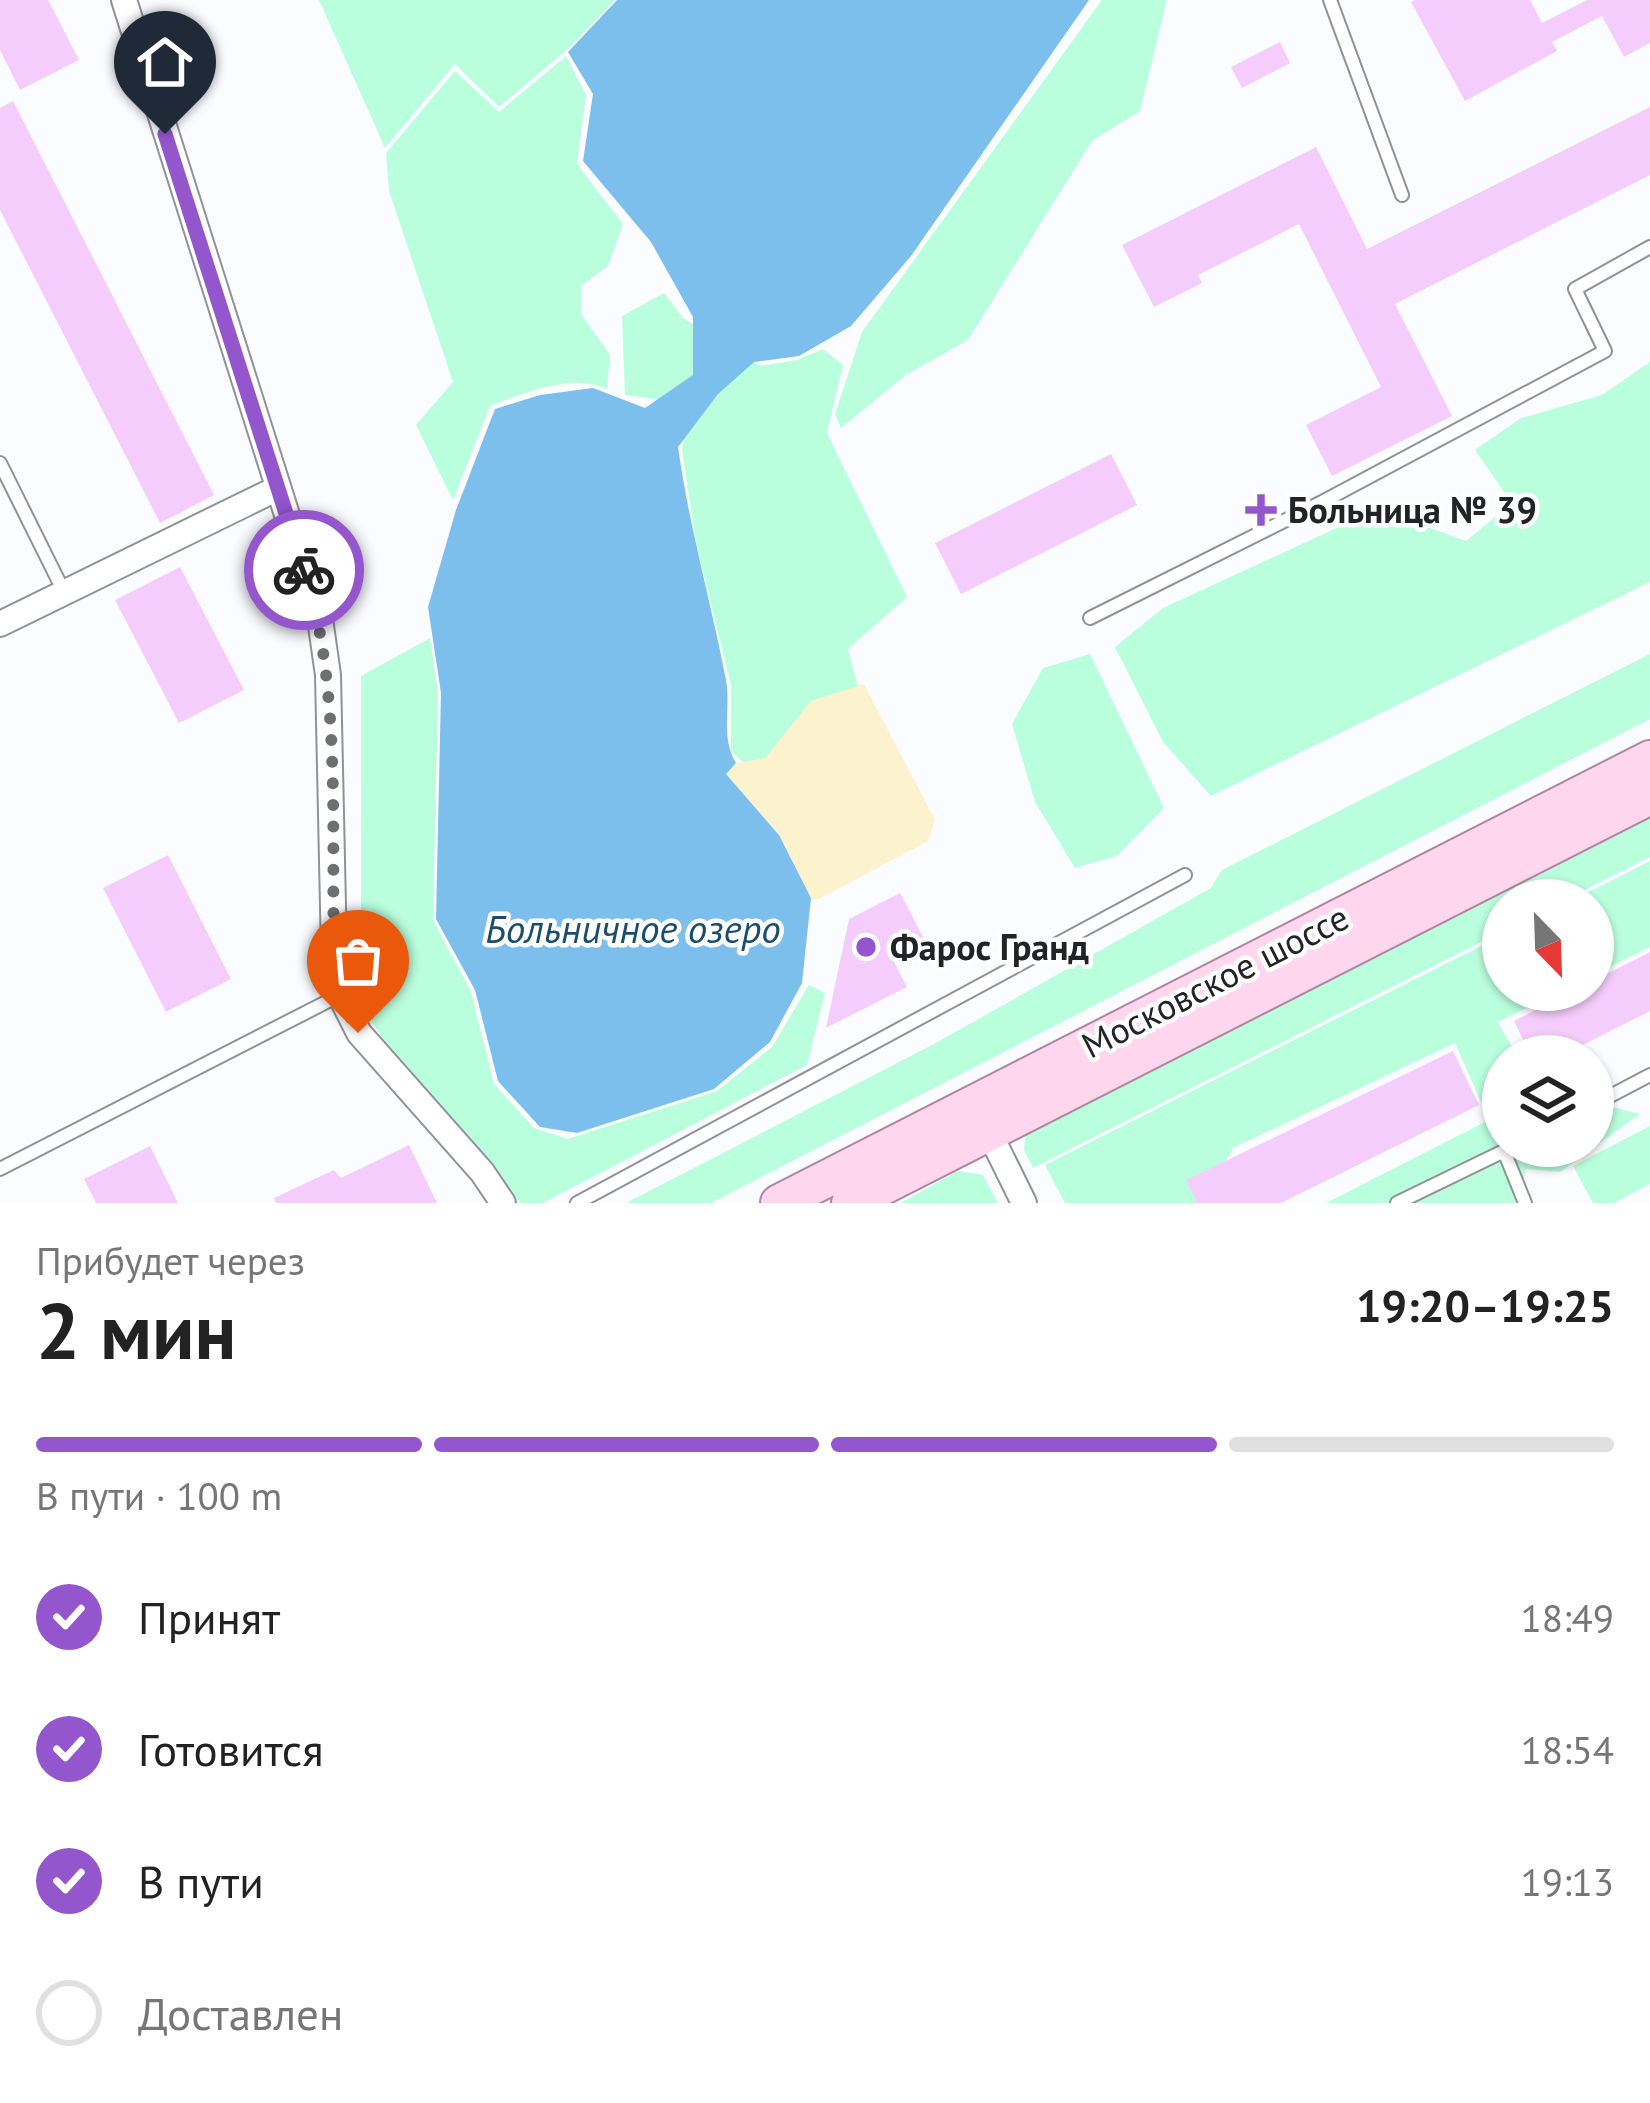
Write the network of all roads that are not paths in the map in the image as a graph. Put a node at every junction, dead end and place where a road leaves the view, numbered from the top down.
1 (124, 0) edge
2 (1330, 0) edge
3 (1402, 195) dead end
4 (1650, 247) edge
5 (0, 463) edge
6 (276, 489) junction
7 (64, 592) junction
8 (1090, 618) dead end
9 (0, 624) edge
10 (1650, 759) edge
11 (1650, 796) edge
12 (1185, 875) dead end
13 (340, 995) junction
14 (1650, 1075) edge
15 (1614, 1094) edge
16 (989, 1132) junction
17 (1482, 1162) edge
18 (1514, 1167) edge
19 (0, 1169) edge
20 (503, 1203) edge
21 (577, 1203) edge
22 (779, 1203) edge
23 (850, 1203) edge
24 (1024, 1203) edge
25 (1397, 1203) edge
26 (1525, 1203) edge

1 - 6 street
2 - 3 lane
4 - 8 lane
5 - 7 lane
6 - 7 street
6 - 13 street
7 - 9 street
10 - 22 main road, Московское шоссе
11 - 16 main road, Московское шоссе
12 - 21 lane
13 - 19 lane
13 - 20 street
14 - 15 lane
16 - 23 main road, Московское шоссе
16 - 24 street
17 - 25 lane
18 - 26 lane

